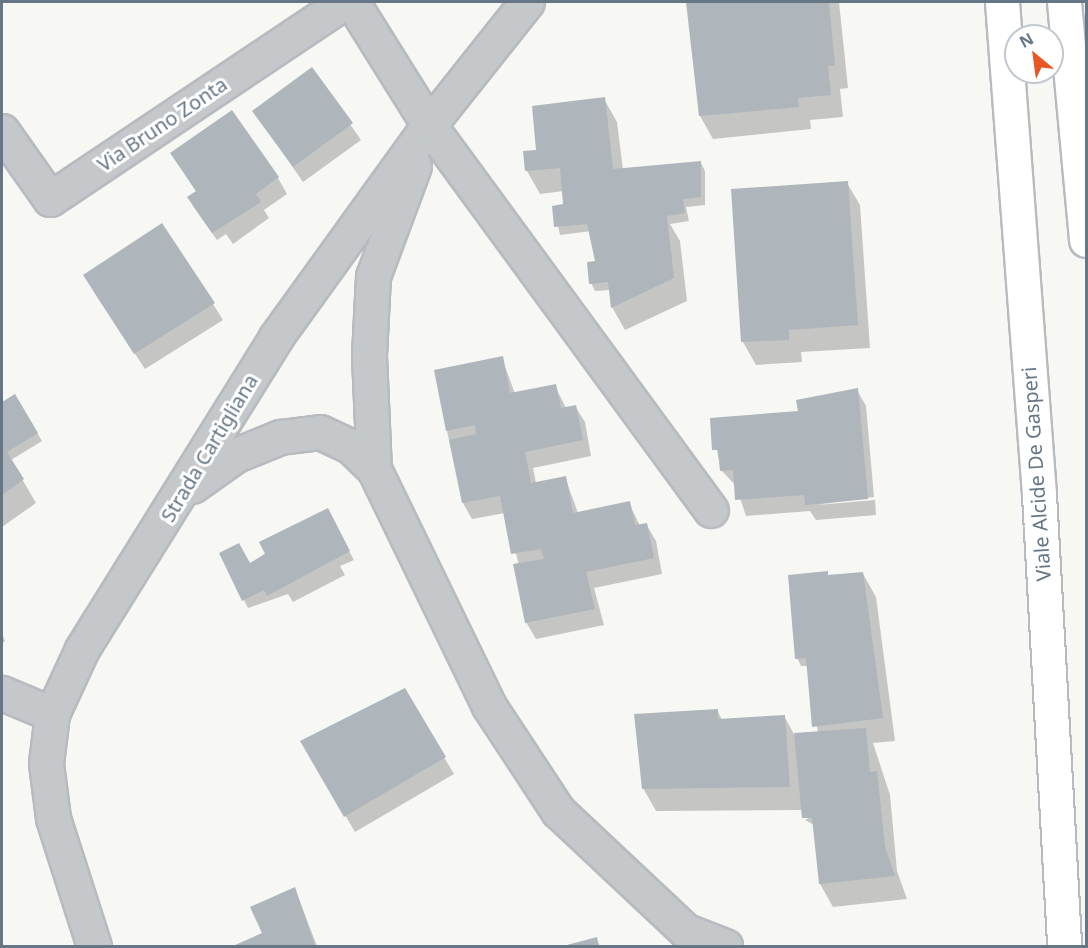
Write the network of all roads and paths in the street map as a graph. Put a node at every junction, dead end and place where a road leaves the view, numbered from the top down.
1 (344, 2) edge
2 (352, 2) edge
3 (527, 2) edge
4 (1002, 2) edge
5 (1064, 2) edge
6 (429, 125) junction
7 (2, 131) edge
8 (1086, 240) edge
9 (374, 469) junction
10 (183, 493) junction
11 (711, 510) dead end
12 (2, 693) edge
13 (52, 714) junction
14 (94, 946) edge
15 (725, 946) edge
16 (1064, 946) edge

1 - 7 street, Via Bruno Zonta
2 - 6 street
3 - 6 street, Strada Cartigliana
4 - 16 main road, Viale Alcide De Gasperi
5 - 8 main road
6 - 9 street
6 - 10 street, Strada Cartigliana
6 - 11 street
9 - 10 street
9 - 15 street
10 - 13 street, Strada Cartigliana
12 - 13 street
13 - 14 street, Strada Cartigliana

